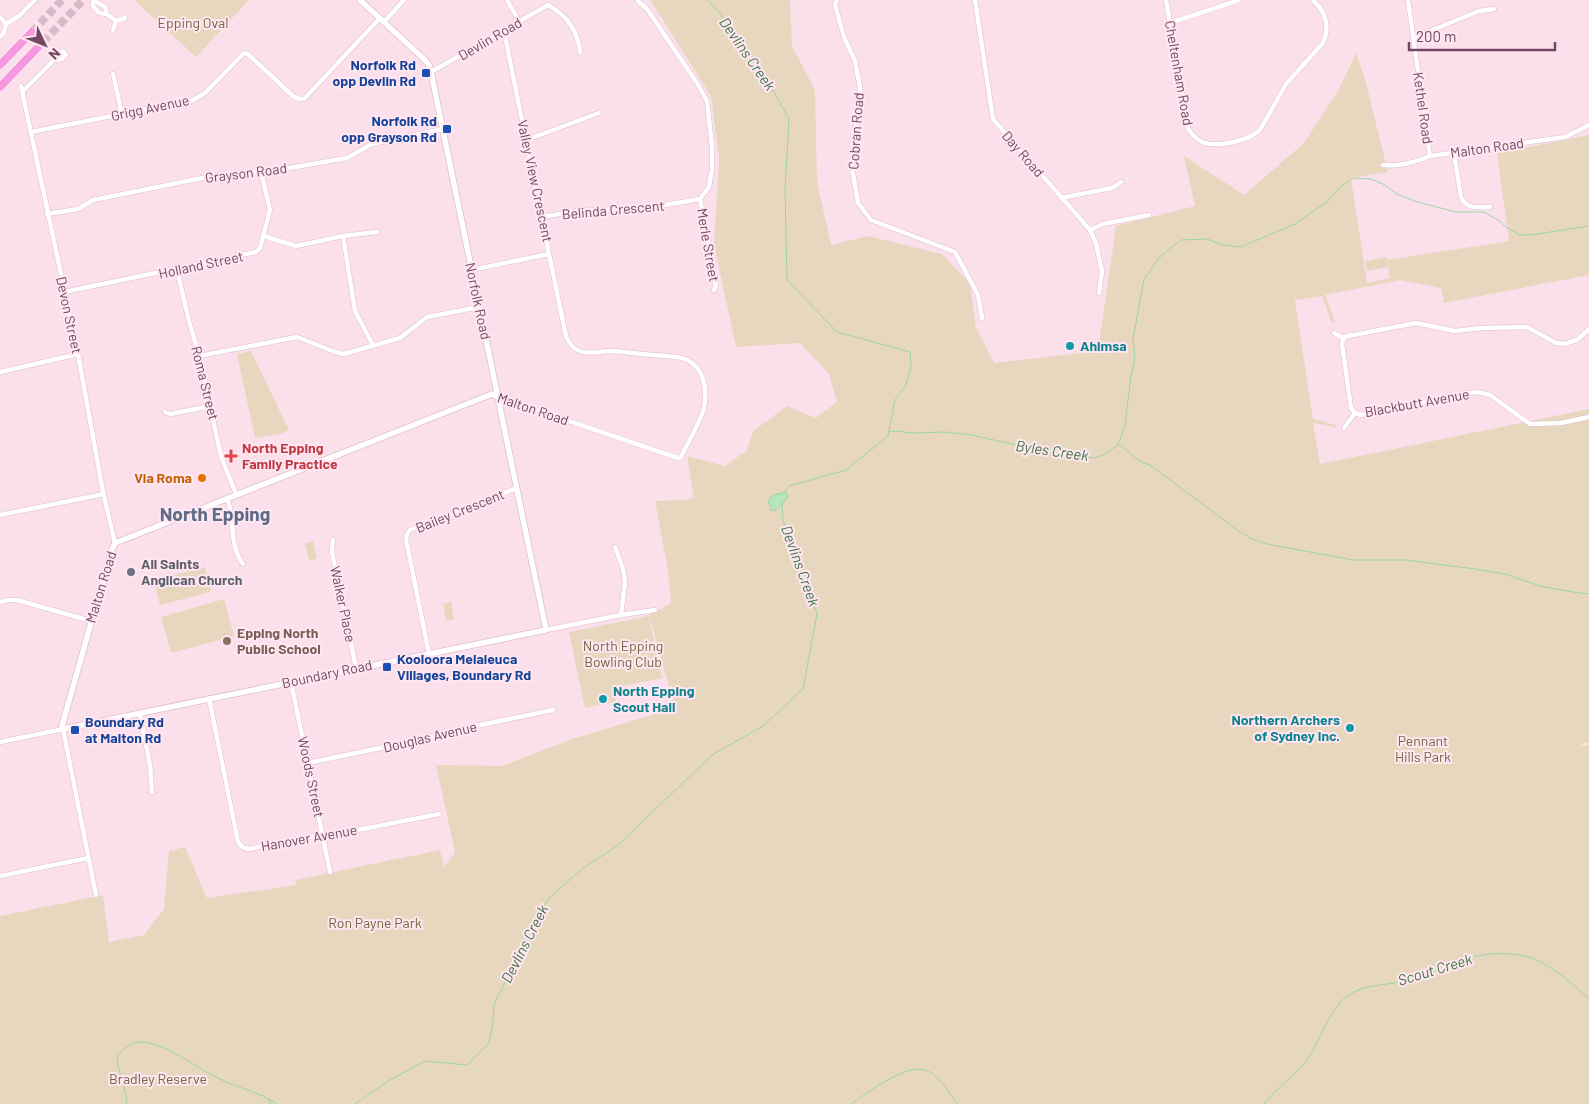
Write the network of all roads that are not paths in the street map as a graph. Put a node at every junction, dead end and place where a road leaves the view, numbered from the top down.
1 (35, 0) edge
2 (93, 0) edge
3 (360, 0) edge
4 (404, 0) edge
5 (507, 0) edge
6 (837, 0) edge
7 (975, 0) edge
8 (1166, 0) edge
9 (1239, 0) edge
10 (1313, 0) edge
11 (1408, 0) edge
12 (638, 1) edge
13 (1494, 9) dead end
14 (107, 14) junction
15 (0, 17) edge
16 (125, 18) dead end
17 (382, 20) junction
18 (116, 21) junction
19 (519, 21) junction
20 (1170, 23) junction
21 (6, 24) junction
22 (113, 30) dead end
23 (504, 31) junction
24 (32, 32) tunnel mouth
25 (0, 37) edge
26 (1414, 38) junction
27 (43, 42) tunnel mouth
28 (580, 52) dead end
29 (54, 60) dead end
30 (0, 65) edge
31 (431, 72) junction
32 (113, 74) dead end
33 (0, 87) edge
34 (600, 113) dead end
35 (122, 114) junction
36 (1589, 125) edge
37 (442, 129) junction
38 (31, 132) junction
39 (526, 140) junction
40 (1454, 153) junction
41 (1430, 156) junction
42 (1383, 165) dead end
43 (261, 172) junction
44 (1121, 182) dead end
45 (1061, 198) junction
46 (700, 199) junction
47 (1490, 207) dead end
48 (48, 214) junction
49 (1150, 215) dead end
50 (542, 217) junction
51 (1090, 230) junction
52 (377, 232) dead end
53 (264, 236) junction
54 (343, 236) junction
55 (549, 254) junction
56 (177, 270) junction
57 (471, 270) junction
58 (714, 290) dead end
59 (64, 292) junction
60 (1099, 293) dead end
61 (479, 307) junction
62 (982, 318) dead end
63 (1589, 330) edge
64 (1334, 333) dead end
65 (1344, 339) junction
66 (373, 346) junction
67 (78, 354) junction
68 (199, 356) junction
69 (0, 372) edge
70 (498, 397) junction
71 (211, 406) junction
72 (164, 412) dead end
73 (1354, 413) junction
74 (1589, 417) edge
75 (1344, 428) dead end
76 (517, 488) junction
77 (104, 494) junction
78 (236, 494) junction
79 (227, 498) junction
80 (0, 515) edge
81 (333, 540) dead end
82 (115, 543) junction
83 (616, 547) dead end
84 (243, 564) dead end
85 (0, 602) edge
86 (655, 610) dead end
87 (621, 615) junction
88 (91, 621) junction
89 (546, 630) junction
90 (429, 654) junction
91 (356, 668) junction
92 (291, 682) junction
93 (209, 698) junction
94 (553, 710) dead end
95 (140, 714) junction
96 (63, 729) junction
97 (0, 742) edge
98 (308, 763) junction
99 (152, 792) dead end
100 (439, 814) dead end
101 (323, 835) junction
102 (88, 858) junction
103 (330, 872) dead end
104 (0, 876) edge
105 (96, 895) dead end

1 - 21 street
2 - 14 street
2 - 14 street
3 - 17 street, Norfolk Road
4 - 17 street
5 - 19 street
6 - 62 street, Cobran Road
7 - 45 street, Day Road
8 - 20 street, Cheltenham Road
9 - 20 street
10 - 20 street, Cheltenham Road
11 - 26 street, Kethel Road
12 - 46 street
13 - 26 street
14 - 18 street
15 - 21 street
16 - 18 street
17 - 31 street, Norfolk Road
17 - 35 street, Grigg Avenue
18 - 22 street
19 - 23 street, Devlin Road
19 - 28 street, Devlin Road
21 - 25 street
23 - 31 street, Devlin Road
23 - 39 street, Valley View Crescent
24 - 30 highway
26 - 41 street, Kethel Road
27 - 33 highway
29 - 38 street, Devon Street
31 - 37 street, Norfolk Road
32 - 35 street
34 - 39 street
35 - 38 street, Grigg Avenue
36 - 40 street, Malton Road
37 - 43 street, Grayson Road
37 - 57 street, Norfolk Road
38 - 48 street, Devon Street
39 - 50 street, Valley View Crescent
40 - 41 street, Malton Road
40 - 47 street
41 - 42 street, Malton Road
43 - 48 street, Grayson Road
43 - 53 street, Holland Street
44 - 45 street
45 - 51 street, Day Road
46 - 50 street, Belinda Crescent
46 - 58 street, Merle Street
48 - 59 street, Devon Street
49 - 51 street
50 - 55 street, Valley View Crescent
51 - 60 street, Day Road
52 - 54 street
53 - 54 street
53 - 56 street, Holland Street
54 - 66 street
55 - 57 street, Valley View Crescent
55 - 70 street, Malton Road
56 - 59 street, Holland Street
56 - 68 street, Roma Street
57 - 61 street, Norfolk Road
59 - 67 street, Devon Street
61 - 66 street
61 - 70 street, Norfolk Road
63 - 65 street
64 - 65 street
65 - 73 street, Blackbutt Avenue
66 - 68 street
67 - 69 street
67 - 77 street, Devon Street
68 - 71 street, Roma Street
70 - 76 street, Norfolk Road
70 - 78 street, Malton Road
71 - 72 street
71 - 78 street, Roma Street
73 - 74 street, Blackbutt Avenue
73 - 75 street, Blackbutt Avenue
76 - 89 street, Norfolk Road
76 - 90 street, Bailey Crescent
77 - 80 street
77 - 82 street, Devon Street
78 - 79 street, Malton Road
79 - 82 street, Malton Road
79 - 84 street
81 - 91 street, Walker Place
82 - 88 street, Malton Road
83 - 87 street
85 - 88 street
86 - 87 street, Boundary Road
87 - 89 street, Boundary Road
88 - 96 street, Malton Road
89 - 90 street, Boundary Road
90 - 91 street, Boundary Road
91 - 92 street, Boundary Road
92 - 93 street, Boundary Road
92 - 98 street, Woods Street
93 - 95 street, Boundary Road
93 - 101 street, Hanover Avenue
94 - 98 street, Douglas Avenue
95 - 96 street, Boundary Road
95 - 99 street
96 - 97 street, Boundary Road
96 - 102 street, Malton Road
98 - 101 street, Woods Street
100 - 101 street, Hanover Avenue
101 - 103 street, Woods Street
102 - 104 street
102 - 105 street, Malton Road

